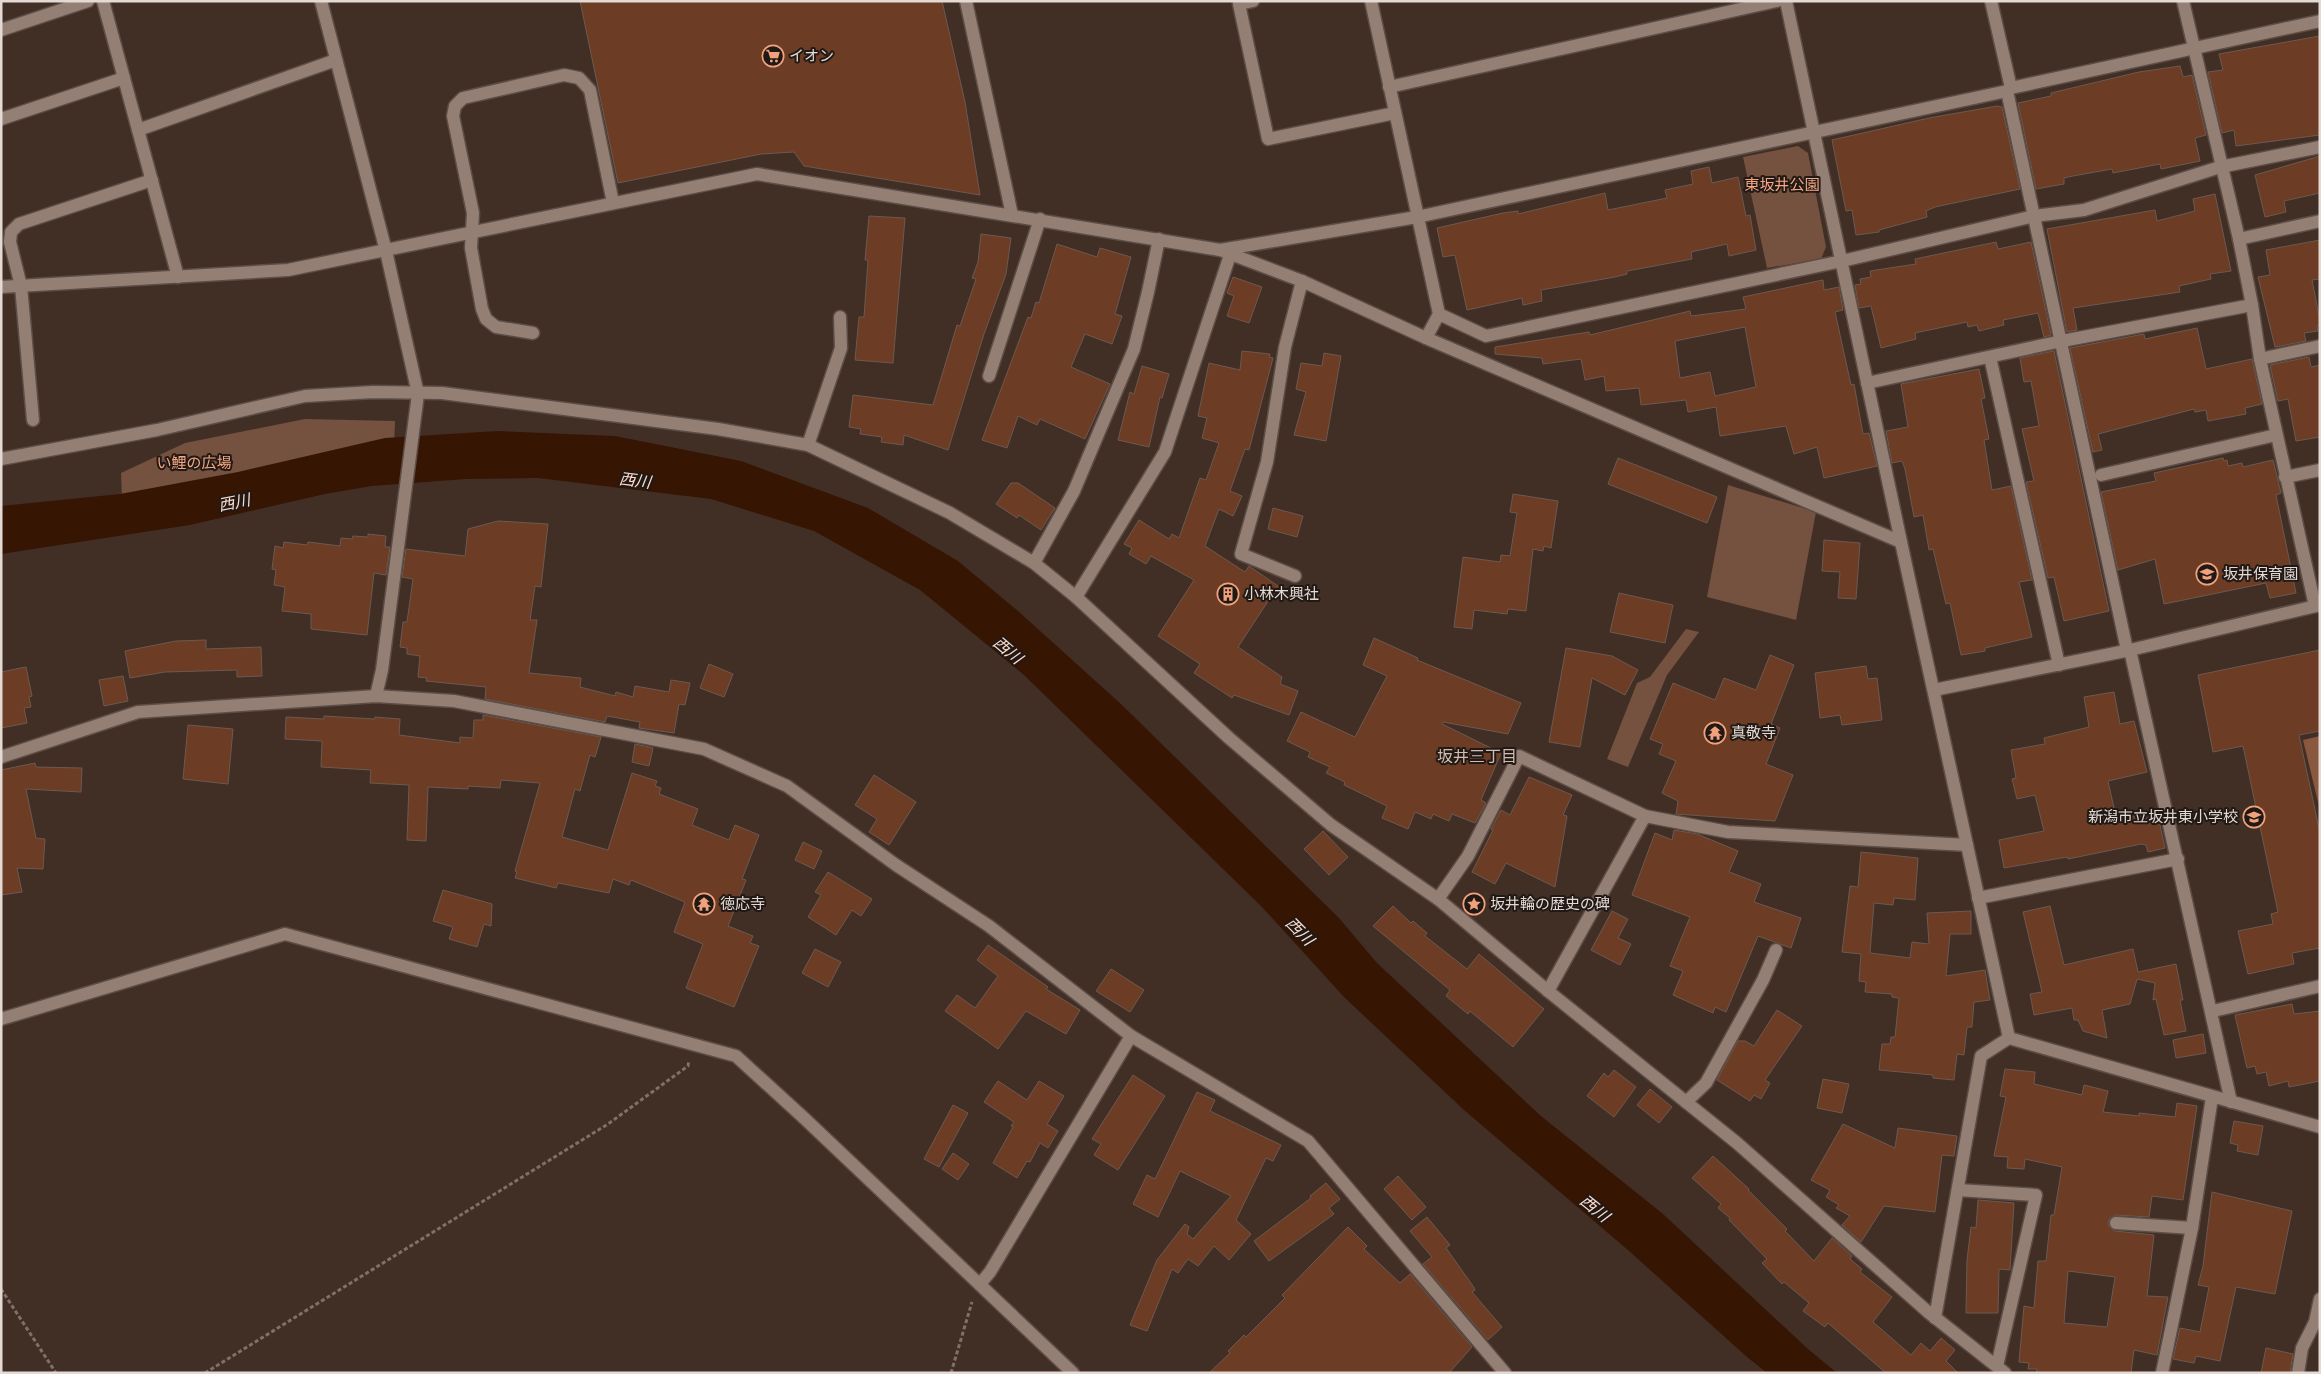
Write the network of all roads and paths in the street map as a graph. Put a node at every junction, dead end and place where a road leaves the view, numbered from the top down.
1 (88, 1) edge
2 (104, 1) edge
3 (320, 1) edge
4 (966, 1) edge
5 (1253, 1) edge
6 (1371, 1) edge
7 (1777, 1) edge
8 (1786, 1) edge
9 (1991, 1) edge
10 (2183, 1) edge
11 (2320, 21) edge
12 (1, 30) edge
13 (2194, 50) junction
14 (336, 60) junction
15 (124, 78) junction
16 (1389, 87) junction
17 (2009, 90) junction
18 (1395, 113) junction
19 (1, 119) edge
20 (138, 130) junction
21 (1814, 133) junction
22 (2320, 147) edge
23 (2220, 168) junction
24 (152, 180) junction
25 (613, 203) junction
26 (1012, 215) junction
27 (2034, 216) junction
28 (1417, 217) junction
29 (1040, 219) junction
30 (2320, 221) edge
31 (472, 231) junction
32 (1159, 238) junction
33 (2239, 239) junction
34 (386, 251) junction
35 (1225, 253) junction
36 (1842, 261) junction
37 (178, 277) junction
38 (1302, 281) junction
39 (21, 286) junction
40 (1, 288) edge
41 (2252, 305) junction
42 (1438, 314) junction
43 (840, 317) dead end
44 (533, 333) dead end
45 (1426, 338) junction
46 (2062, 342) junction
47 (2320, 346) edge
48 (1990, 357) junction
49 (2260, 360) junction
50 (989, 376) dead end
51 (1867, 383) junction
52 (418, 394) junction
53 (33, 420) dead end
54 (2276, 435) junction
55 (808, 445) junction
56 (1, 459) edge
57 (2320, 470) edge
58 (2101, 475) dead end
59 (2285, 477) junction
60 (1901, 542) junction
61 (1034, 563) junction
62 (1296, 576) dead end
63 (1076, 597) junction
64 (2318, 605) edge
65 (2129, 650) junction
66 (2059, 665) junction
67 (1934, 690) junction
68 (376, 696) junction
69 (1, 757) edge
70 (1645, 816) junction
71 (1967, 845) junction
72 (2178, 859) junction
73 (1978, 898) junction
74 (1438, 899) junction
75 (1776, 950) dead end
76 (2320, 986) edge
77 (1548, 991) junction
78 (2212, 1011) junction
79 (1, 1020) edge
80 (1131, 1036) junction
81 (2009, 1038) junction
82 (691, 1044) junction
83 (2212, 1097) junction
84 (1686, 1102) junction
85 (2231, 1102) junction
86 (2320, 1127) edge
87 (1958, 1190) junction
88 (2116, 1223) dead end
89 (2192, 1228) junction
90 (980, 1284) junction
91 (1, 1289) edge
92 (2320, 1299) edge
93 (1935, 1318) junction
94 (2001, 1369) edge
95 (56, 1373) edge
96 (205, 1373) edge
97 (951, 1373) edge
98 (1073, 1373) edge
99 (1505, 1373) edge
100 (2162, 1373) edge
101 (2298, 1373) edge

1 - 12 street
2 - 15 street
3 - 14 street
4 - 26 street
5 - 18 street
6 - 16 street
7 - 16 street
8 - 21 street
9 - 17 street
10 - 13 street
11 - 13 street
13 - 17 street
13 - 23 street
14 - 20 street
14 - 34 street
15 - 19 street
15 - 20 street
16 - 18 street
17 - 21 street
17 - 27 street
18 - 28 street
20 - 24 street
21 - 28 street
21 - 36 street
22 - 23 street
23 - 27 street
23 - 33 street
24 - 37 street
24 - 39 street
25 - 26 street
25 - 31 street
25 - 31 street
26 - 29 street
27 - 36 street
27 - 46 street
28 - 35 street
28 - 42 street
29 - 32 street
29 - 50 street
30 - 33 street
31 - 34 street
31 - 44 street
32 - 35 street
32 - 61 street
33 - 41 street
34 - 37 street
34 - 52 street
35 - 38 street
35 - 63 street
36 - 42 street
36 - 51 street
37 - 39 street
38 - 45 street
38 - 62 street
39 - 40 street
39 - 53 street
41 - 46 street
41 - 49 street
42 - 45 street
43 - 55 street
45 - 60 street
46 - 48 street
46 - 65 street
47 - 49 street
48 - 51 street
48 - 66 street
49 - 54 street
51 - 60 street
52 - 55 street
52 - 56 street
52 - 68 street
54 - 58 street
54 - 59 street
55 - 61 street
57 - 59 street
59 - 64 street
60 - 67 street
61 - 63 street
63 - 74 street
64 - 65 street
65 - 66 street
65 - 72 street
66 - 67 street
67 - 71 street
68 - 69 street
68 - 80 street
70 - 71 street
70 - 74 street
70 - 77 street
71 - 73 street
72 - 73 street
72 - 78 street
73 - 81 street
74 - 77 street
75 - 84 street
76 - 78 street
77 - 84 street
78 - 85 street
79 - 82 street
80 - 90 street
80 - 99 street
81 - 83 street
81 - 87 street
82 - 90 street
82 - 96 path
83 - 85 street
83 - 89 street
84 - 93 street
85 - 86 street
87 - 93 street
87 - 94 street
88 - 89 street
89 - 100 street
90 - 97 path
90 - 98 street
91 - 95 path
92 - 101 street
93 - 94 street

